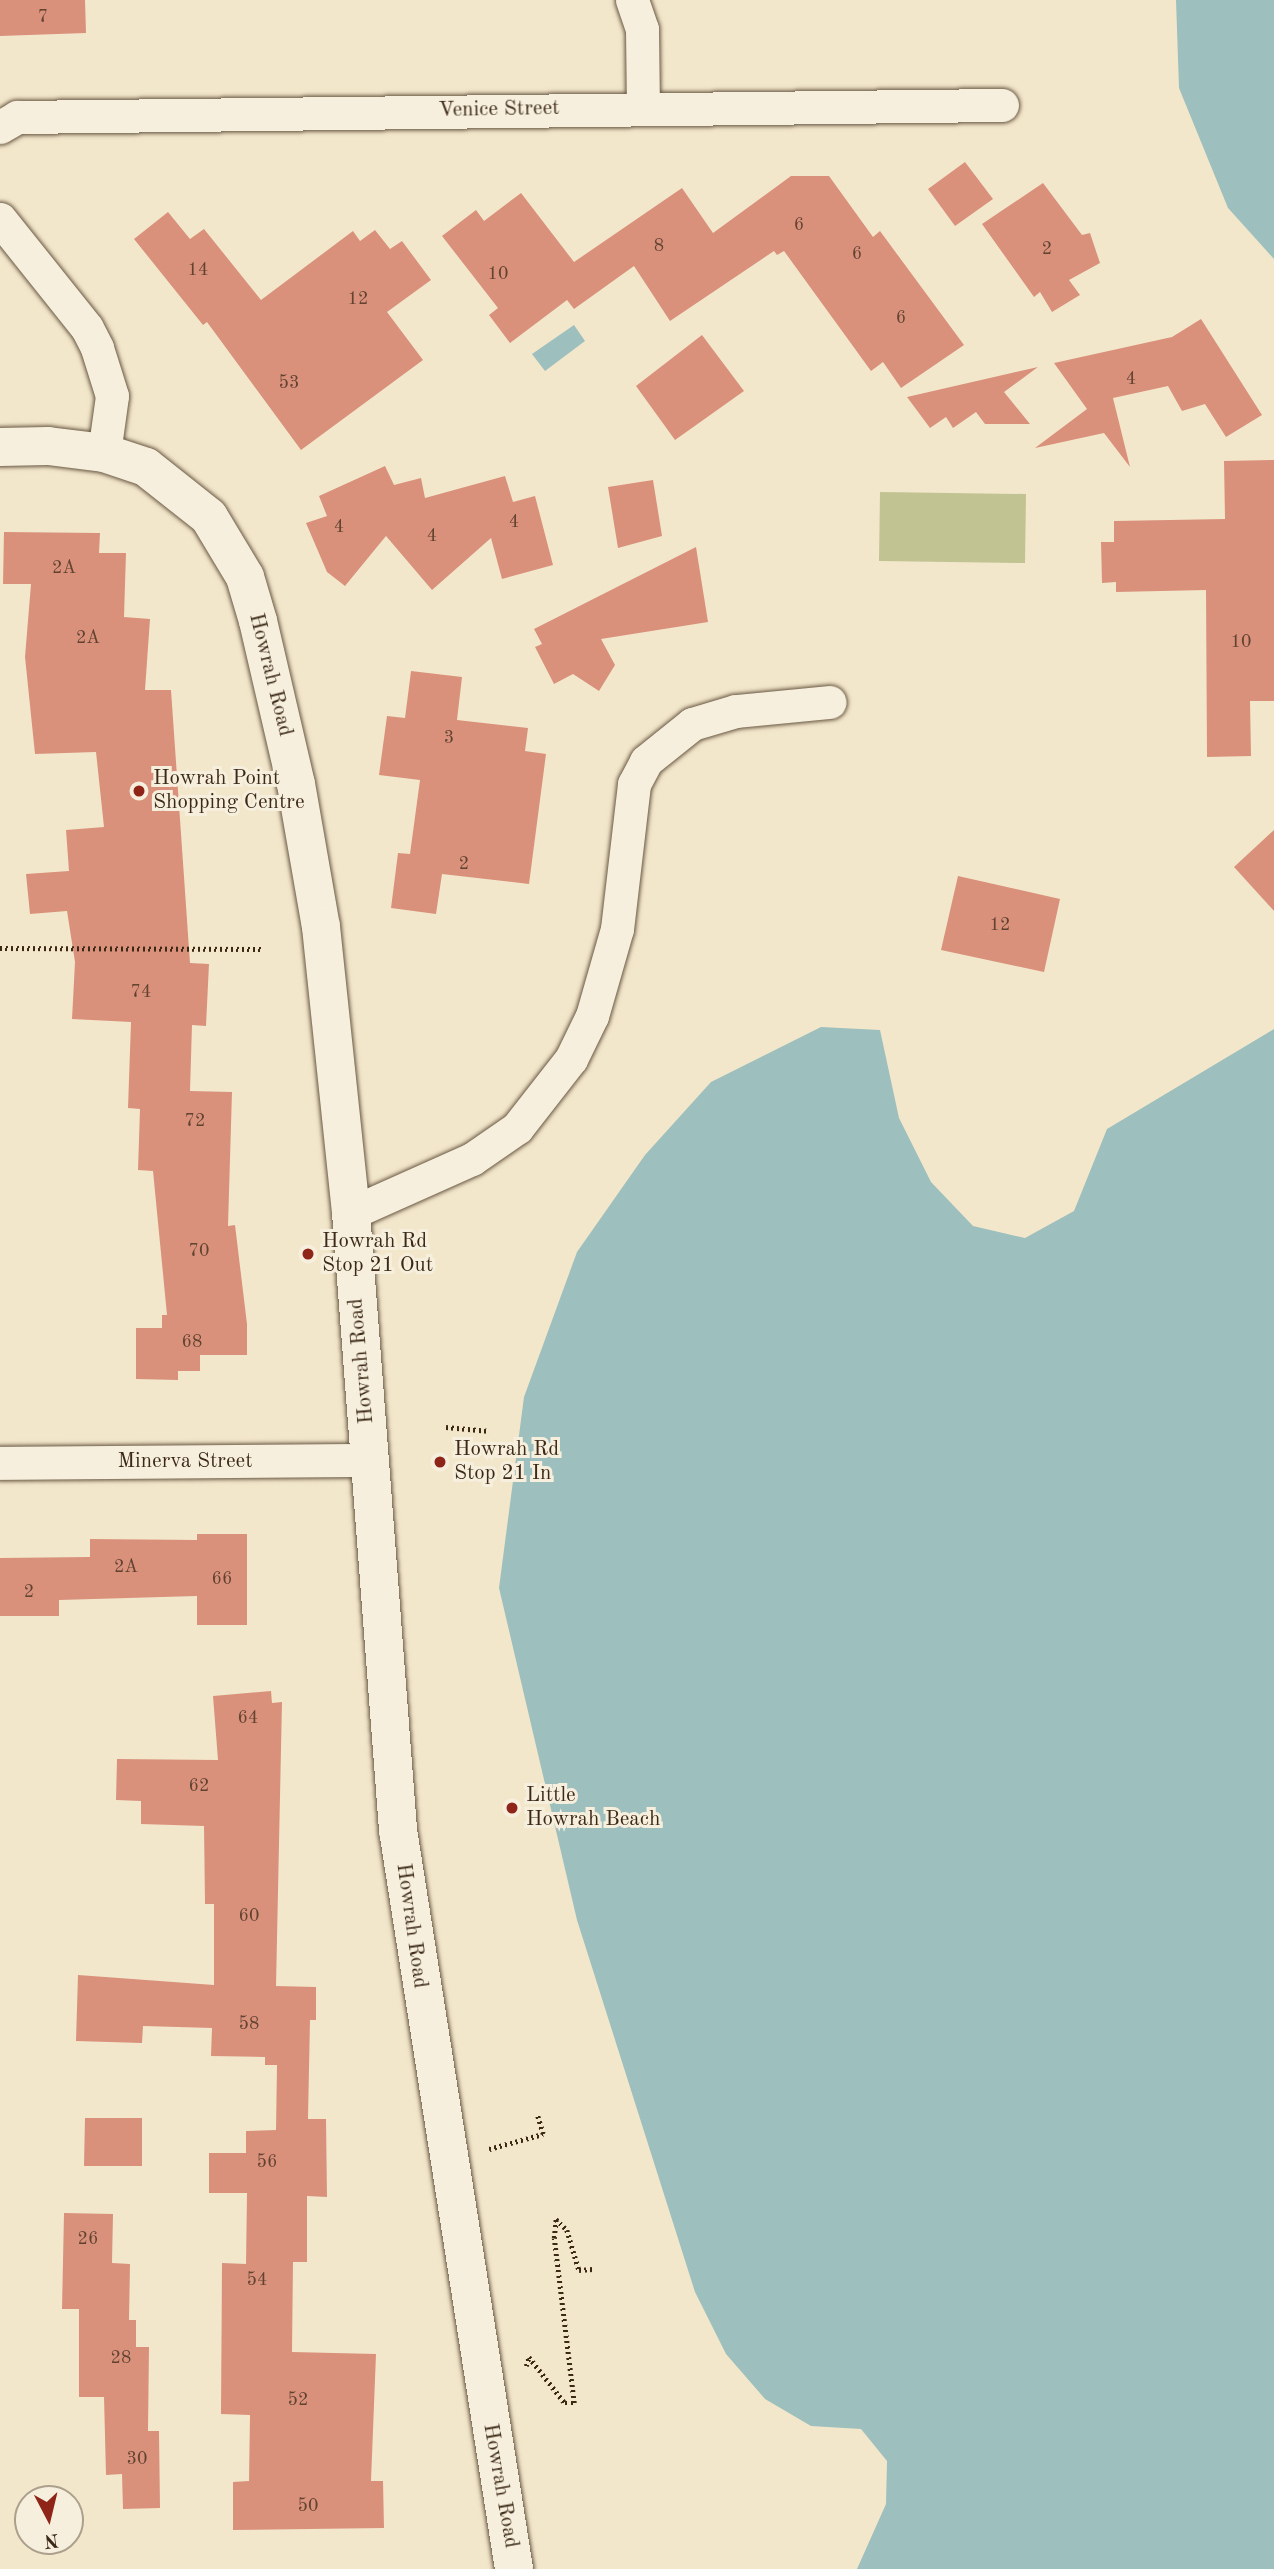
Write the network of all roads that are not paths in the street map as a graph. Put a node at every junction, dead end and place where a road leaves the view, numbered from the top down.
1 (632, 0) edge
2 (1002, 105) dead end
3 (643, 107) junction
4 (0, 127) edge
5 (0, 219) edge
6 (0, 447) edge
7 (104, 453) junction
8 (830, 702) dead end
9 (351, 1213) junction
10 (369, 1460) junction
11 (0, 1463) edge
12 (514, 2569) edge

1 - 3 street
2 - 3 street, Venice Street
3 - 4 street, Venice Street
5 - 7 street
6 - 7 street, Howrah Road
7 - 9 street, Howrah Road
8 - 9 street
9 - 10 street, Howrah Road
10 - 11 street, Minerva Street
10 - 12 street, Howrah Road

